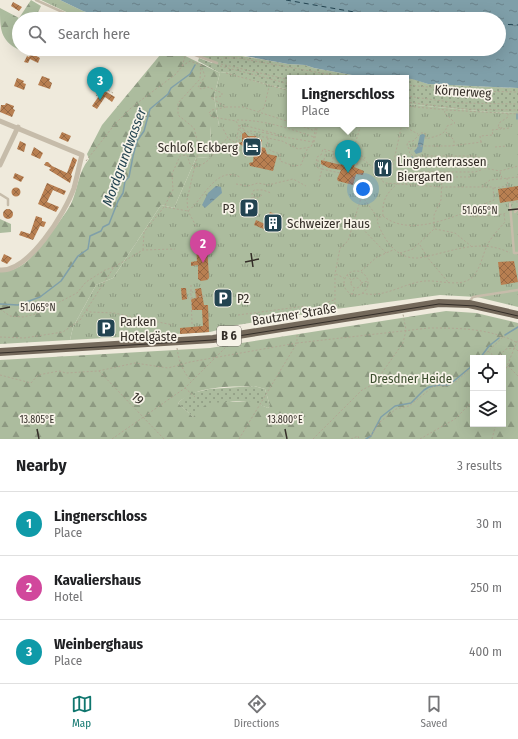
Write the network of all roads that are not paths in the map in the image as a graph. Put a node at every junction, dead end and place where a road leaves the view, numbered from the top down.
1 (36, 0) edge
2 (63, 12) edge
3 (199, 56) edge
4 (216, 63) road end
5 (0, 121) edge
6 (18, 127) junction
7 (0, 165) edge
8 (0, 194) edge
9 (510, 203) road end
10 (8, 205) dead end
11 (518, 208) edge
12 (515, 212) dead end
13 (518, 253) edge
14 (0, 270) edge
15 (518, 290) edge
16 (469, 304) junction
17 (518, 315) edge
18 (0, 352) edge

1 - 2 lane
3 - 4 lane
5 - 6 street
6 - 7 street
6 - 14 street
8 - 10 lane
9 - 13 lane
11 - 12 lane
15 - 16 lane
16 - 17 main road, Bautzner Straße / B 6
16 - 18 main road, Bautzner Straße / B 6

